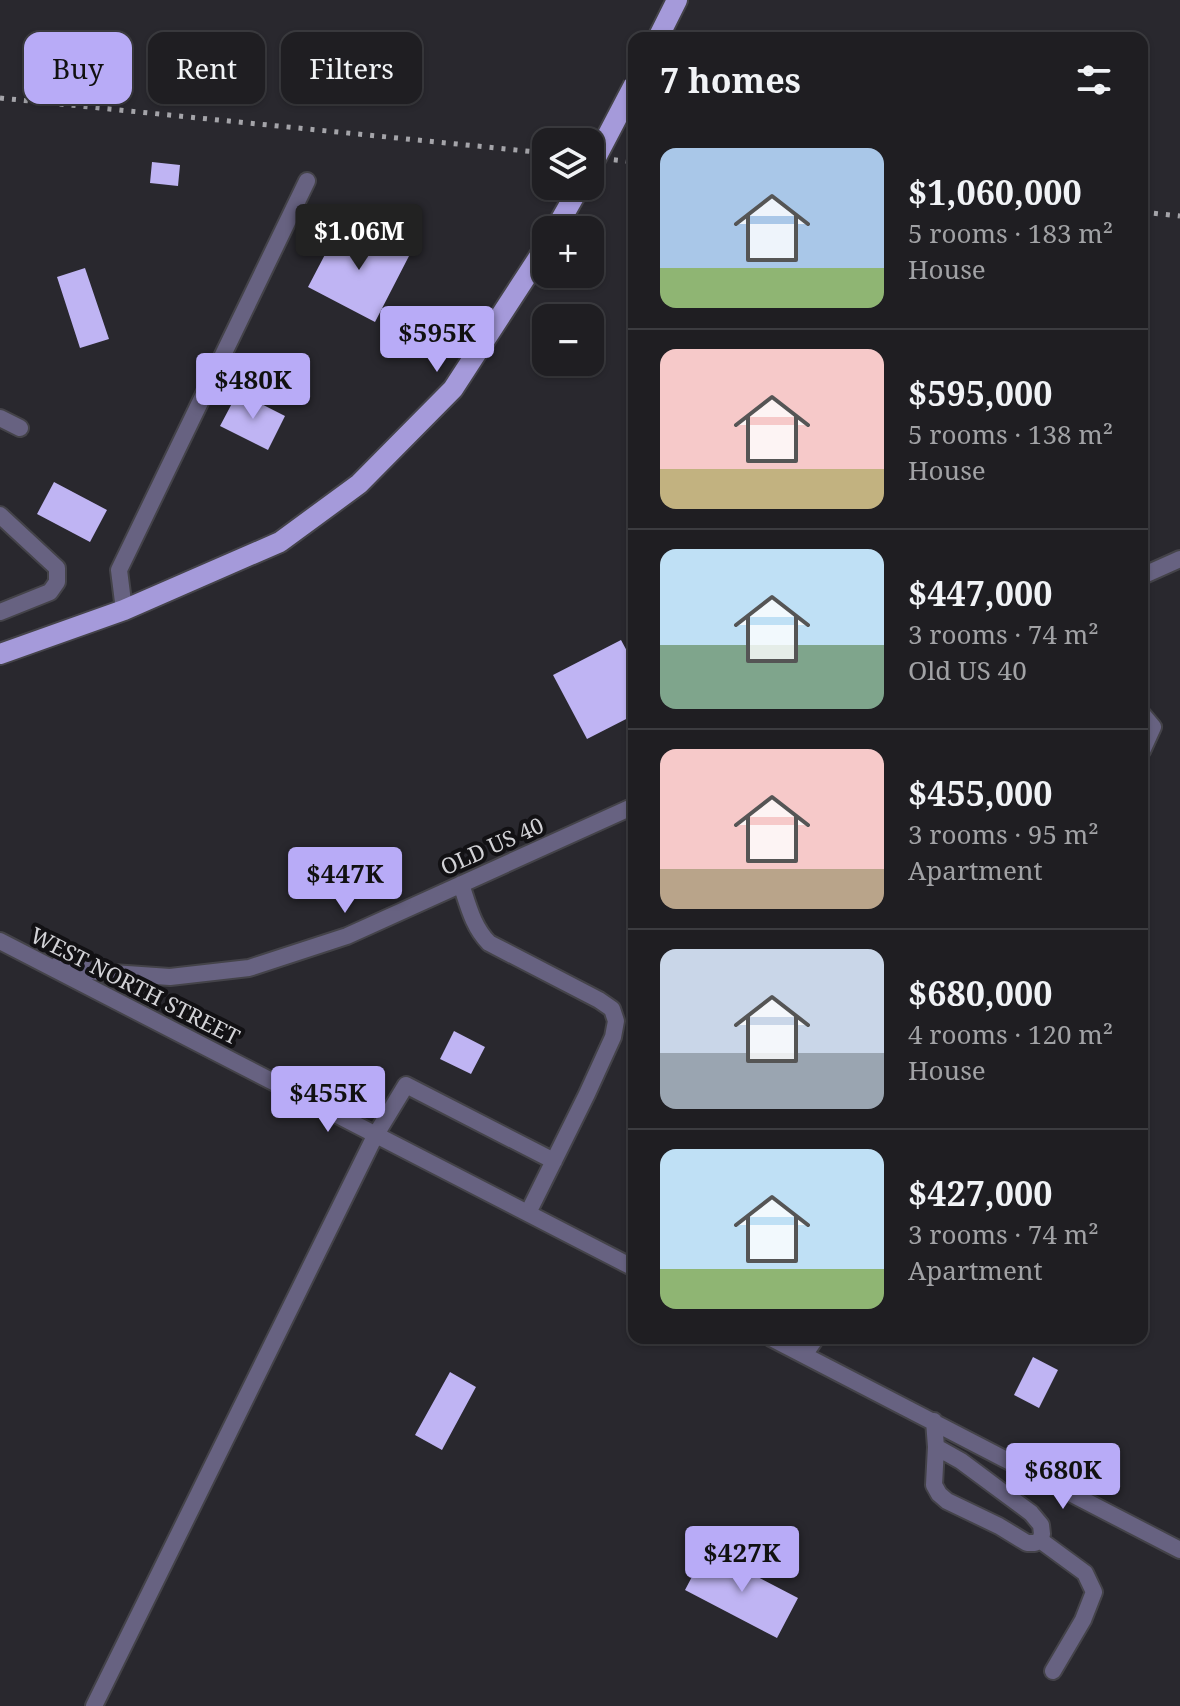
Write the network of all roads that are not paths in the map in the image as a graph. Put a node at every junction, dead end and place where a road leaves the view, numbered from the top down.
1 (677, 0) edge
2 (661, 32) edge
3 (628, 96) edge
4 (604, 142) edge
5 (307, 181) dead end
6 (532, 268) edge
7 (0, 418) edge
8 (20, 428) dead end
9 (0, 515) edge
10 (1180, 559) edge
11 (1148, 573) edge
12 (124, 610) junction
13 (0, 612) edge
14 (0, 654) edge
15 (628, 809) edge
16 (461, 884) junction
17 (0, 941) edge
18 (41, 962) junction
19 (375, 1136) junction
20 (554, 1161) junction
21 (528, 1213) junction
22 (628, 1265) edge
23 (783, 1344) edge
24 (812, 1344) edge
25 (804, 1355) junction
26 (934, 1421) junction
27 (936, 1447) junction
28 (1040, 1540) junction
29 (1180, 1550) edge
30 (1053, 1671) dead end
31 (94, 1706) edge

1 - 2 main road
3 - 4 main road, bridge
5 - 12 street
6 - 12 main road
7 - 8 street
9 - 13 street
10 - 11 street
12 - 14 main road
15 - 16 street, OLD US 40
16 - 18 street, OLD US 40
16 - 20 street
17 - 18 street, WEST NORTH STREET
18 - 19 street, WEST NORTH STREET
19 - 20 street
19 - 21 street, WEST NORTH STREET
19 - 31 street
20 - 21 street
21 - 22 street, WEST NORTH STREET
23 - 25 street
24 - 25 street
25 - 26 street
26 - 27 street
26 - 29 street
27 - 28 street
27 - 28 street
28 - 30 street

